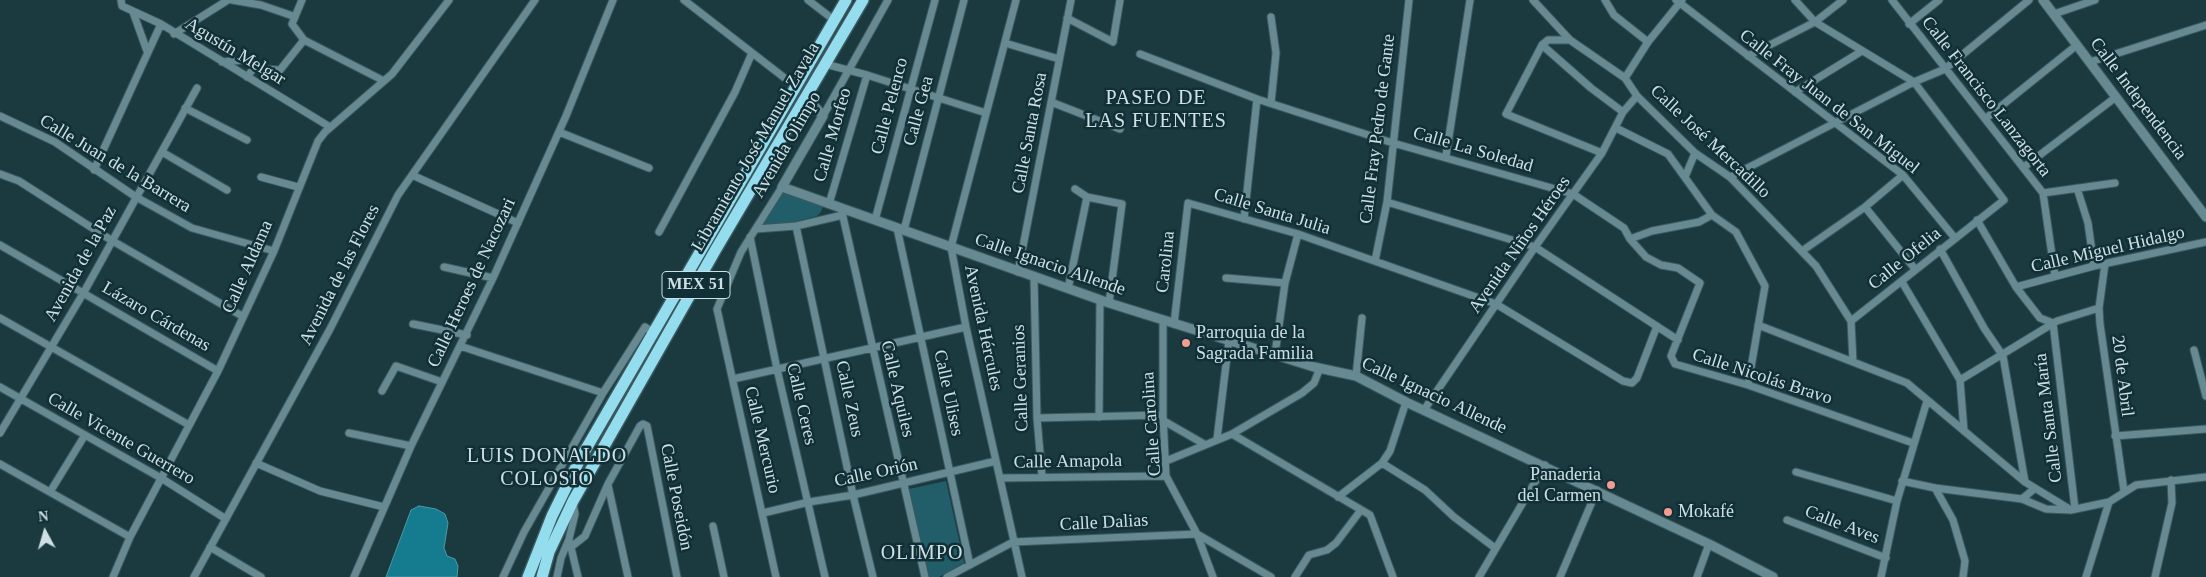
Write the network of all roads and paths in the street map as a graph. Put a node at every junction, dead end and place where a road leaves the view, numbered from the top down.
1 (230, 0) edge
2 (302, 0) edge
3 (449, 0) edge
4 (535, 0) edge
5 (614, 0) edge
6 (684, 0) edge
7 (808, 0) edge
8 (846, 0) edge
9 (863, 0) edge
10 (888, 0) edge
11 (935, 0) edge
12 (964, 0) edge
13 (1016, 0) edge
14 (1071, 0) edge
15 (1120, 0) edge
16 (1409, 0) edge
17 (1470, 0) edge
18 (1533, 0) edge
19 (1605, 0) edge
20 (1796, 0) edge
21 (1843, 0) edge
22 (1892, 0) edge
23 (1939, 0) edge
24 (2029, 0) edge
25 (2043, 0) edge
26 (2095, 0) edge
27 (1679, 1) edge
28 (122, 3) edge
29 (133, 12) junction
30 (2054, 14) junction
31 (1067, 18) junction
32 (1271, 18) dead end
33 (292, 20) junction
34 (834, 20) junction
35 (1815, 22) junction
36 (161, 24) junction
37 (1909, 24) junction
38 (2206, 25) edge
39 (174, 34) junction
40 (304, 40) junction
41 (1570, 40) junction
42 (1648, 42) junction
43 (1005, 43) junction
44 (2077, 45) junction
45 (1542, 46) junction
46 (147, 51) junction
47 (1862, 51) junction
48 (752, 53) junction
49 (1140, 54) dead end
50 (1748, 56) junction
51 (1059, 59) junction
52 (222, 62) junction
53 (2090, 62) junction
54 (825, 64) junction
55 (256, 65) junction
56 (1945, 69) junction
57 (849, 70) junction
58 (867, 75) junction
59 (247, 77) junction
60 (1624, 78) junction
61 (384, 80) junction
62 (1914, 82) junction
63 (795, 86) junction
64 (197, 88) dead end
65 (909, 89) junction
66 (1795, 92) junction
67 (806, 96) junction
68 (1637, 96) junction
69 (2116, 96) junction
70 (938, 98) junction
71 (1257, 98) junction
72 (1051, 102) junction
73 (1271, 103) junction
74 (186, 108) junction
75 (1623, 112) junction
76 (986, 113) junction
77 (0, 116) edge
78 (823, 116) junction
79 (1985, 119) junction
80 (1835, 124) junction
81 (330, 127) junction
82 (1616, 128) junction
83 (1120, 129) dead end
84 (558, 132) junction
85 (247, 140) dead end
86 (1393, 143) junction
87 (162, 152) junction
88 (1602, 153) junction
89 (1695, 153) junction
90 (1446, 156) junction
91 (2024, 167) junction
92 (649, 168) dead end
93 (94, 170) junction
94 (0, 174) edge
95 (412, 175) junction
96 (1903, 175) junction
97 (261, 177) dead end
98 (1685, 177) junction
99 (1730, 177) junction
100 (2115, 183) dead end
101 (298, 187) junction
102 (782, 187) junction
103 (2077, 188) junction
104 (1075, 189) dead end
105 (227, 190) dead end
106 (2044, 193) junction
107 (1573, 194) junction
108 (1087, 196) junction
109 (136, 197) junction
110 (1188, 202) joint
111 (1387, 202) junction
112 (829, 204) junction
113 (1865, 207) junction
114 (842, 211) junction
115 (1712, 215) junction
116 (2206, 217) edge
117 (1244, 219) junction
118 (875, 220) junction
119 (1978, 220) junction
120 (518, 224) junction
121 (796, 226) junction
122 (756, 229) junction
123 (900, 229) junction
124 (659, 232) dead end
125 (1298, 234) junction
126 (750, 237) junction
127 (1954, 237) junction
128 (111, 240) junction
129 (1630, 240) junction
130 (2206, 242) edge
131 (0, 245) edge
132 (1535, 246) junction
133 (951, 247) junction
134 (1940, 249) junction
135 (274, 251) junction
136 (1802, 251) junction
137 (1375, 261) junction
138 (2105, 264) junction
139 (2094, 266) junction
140 (444, 267) dead end
141 (1915, 269) junction
142 (1018, 272) junction
143 (2055, 276) junction
144 (493, 278) junction
145 (1034, 278) junction
146 (1226, 278) dead end
147 (1285, 282) junction
148 (1902, 282) junction
149 (2016, 287) junction
150 (1068, 289) junction
151 (84, 292) junction
152 (1104, 301) junction
153 (1496, 304) junction
154 (2099, 308) junction
155 (718, 309) joint
156 (242, 316) junction
157 (0, 318) edge
158 (1362, 318) dead end
159 (1163, 321) junction
160 (1851, 321) junction
161 (2053, 323) junction
162 (413, 324) dead end
163 (1174, 324) junction
164 (1758, 325) junction
165 (1657, 326) junction
166 (966, 327) junction
167 (649, 330) junction
168 (467, 335) junction
169 (921, 337) junction
170 (1229, 340) junction
171 (1678, 340) junction
172 (52, 346) junction
173 (460, 346) junction
174 (872, 348) junction
175 (2194, 350) dead end
176 (1275, 354) junction
177 (2003, 356) junction
178 (825, 359) junction
179 (1853, 362) junction
180 (1320, 368) junction
181 (218, 370) junction
182 (777, 370) junction
183 (1356, 376) junction
184 (733, 380) junction
185 (1960, 380) junction
186 (442, 382) junction
187 (1748, 385) junction
188 (2, 389) edge
189 (382, 391) dead end
190 (603, 393) junction
191 (2206, 396) edge
192 (20, 398) junction
193 (1928, 401) junction
194 (1406, 402) junction
195 (1424, 410) junction
196 (1099, 417) junction
197 (1036, 418) junction
198 (1163, 418) junction
199 (189, 424) junction
200 (2206, 429) edge
201 (1964, 431) junction
202 (0, 433) edge
203 (349, 434) dead end
204 (1232, 434) junction
205 (86, 435) junction
206 (2115, 436) junction
207 (1217, 439) junction
208 (1914, 443) junction
209 (1204, 444) junction
210 (411, 446) junction
211 (996, 461) junction
212 (1166, 461) junction
213 (256, 462) junction
214 (1382, 463) junction
215 (0, 464) edge
216 (1545, 465) junction
217 (950, 471) junction
218 (1796, 472) dead end
219 (1042, 476) junction
220 (1166, 476) junction
221 (2206, 477) edge
222 (161, 478) junction
223 (1000, 478) junction
224 (2171, 480) junction
225 (1902, 481) junction
226 (2025, 482) junction
227 (608, 484) junction
228 (903, 484) junction
229 (1935, 488) junction
230 (2034, 488) junction
231 (1597, 490) junction
232 (2124, 491) junction
233 (50, 492) junction
234 (853, 495) junction
235 (1338, 497) junction
236 (2022, 500) junction
237 (573, 501) junction
238 (1897, 501) junction
239 (809, 502) junction
240 (2109, 502) junction
241 (384, 507) junction
242 (1361, 510) junction
243 (2073, 510) junction
244 (762, 513) junction
245 (226, 519) junction
246 (1787, 520) dead end
247 (713, 526) dead end
248 (1197, 534) junction
249 (130, 537) junction
250 (569, 539) junction
251 (1013, 542) junction
252 (1709, 544) junction
253 (210, 547) junction
254 (571, 547) junction
255 (1495, 548) junction
256 (1886, 558) junction
257 (970, 565) junction
258 (1759, 574) edge
259 (113, 577) edge
260 (194, 577) edge
261 (261, 577) edge
262 (354, 577) edge
263 (503, 577) edge
264 (528, 577) edge
265 (542, 577) edge
266 (558, 577) edge
267 (578, 577) edge
268 (628, 577) edge
269 (677, 577) edge
270 (724, 577) edge
271 (776, 577) edge
272 (825, 577) edge
273 (873, 577) edge
274 (925, 577) edge
275 (947, 577) edge
276 (1022, 577) edge
277 (1213, 577) edge
278 (1271, 577) edge
279 (1295, 577) edge
280 (1393, 577) edge
281 (1479, 577) edge
282 (1560, 577) edge
283 (1697, 577) edge
284 (1773, 577) edge
285 (1881, 577) edge
286 (1963, 577) edge
287 (2086, 577) edge
288 (2156, 577) edge

1 - 33 street
1 - 39 street
2 - 33 street
3 - 61 street, Calle Aldama
4 - 95 street, Avenida de las Flores
5 - 84 street, Calle Heroes de Nacozari
6 - 48 street
7 - 34 street
8 - 34 main road, Libramiento José Manuel Zavala / MEX 51
9 - 54 main road, Libramiento José Manuel Zavala / MEX 51
10 - 57 street, Avenida Olimpo
11 - 65 street, Calle Pelenco
12 - 70 street, Calle Gea
13 - 43 street, Avenida Hércules
14 - 31 street, Calle Santa Rosa
15 - 31 street
16 - 86 street, Calle Fray Pedro de Gante
17 - 90 street
18 - 41 street, Calle José Mercadillo
19 - 42 street
20 - 35 street
21 - 35 street
22 - 37 street, Calle Francisco Lanzagorta
23 - 37 street
24 - 56 street
25 - 30 street, Calle Independencia
26 - 30 street
27 - 42 street
27 - 50 street, Calle Fray Juan de San Miguel
28 - 29 street, Agustín Melgar
29 - 36 street, Agustín Melgar
29 - 46 street
30 - 44 street, Calle Independencia
31 - 51 street, Calle Santa Rosa
32 - 73 street
33 - 40 street
34 - 63 main road, Libramiento José Manuel Zavala / MEX 51
35 - 47 street
35 - 50 street
36 - 39 street, Agustín Melgar
36 - 46 street
37 - 56 street, Calle Francisco Lanzagorta
38 - 53 street
39 - 52 street, Agustín Melgar
40 - 55 street
40 - 61 street
41 - 45 street
41 - 60 street, Calle José Mercadillo
42 - 60 street
43 - 51 street
43 - 76 street, Avenida Hércules
44 - 53 street, Calle Independencia
44 - 79 street
45 - 75 street
45 - 88 street
46 - 93 street
47 - 62 street
47 - 66 street
48 - 63 street
48 - 124 street
49 - 71 street, Calle La Soledad
50 - 66 street, Calle Fray Juan de San Miguel
51 - 72 street, Calle Santa Rosa
52 - 55 street
52 - 59 street, Agustín Melgar
53 - 69 street, Calle Independencia
54 - 57 street
54 - 67 main road, Libramiento José Manuel Zavala / MEX 51
55 - 59 street
56 - 62 street
56 - 79 street, Calle Francisco Lanzagorta
57 - 58 street
57 - 78 street, Avenida Olimpo
58 - 65 street
58 - 112 street, Calle Morfeo
59 - 81 street, Agustín Melgar
60 - 68 street, Calle José Mercadillo
61 - 81 street, Calle Aldama
62 - 80 street
62 - 119 street, Calle Ofelia
63 - 167 main road, Libramiento José Manuel Zavala / MEX 51
64 - 74 street, Avenida de la Paz
65 - 70 street
65 - 118 street, Calle Pelenco
66 - 80 street, Calle Fray Juan de San Miguel
67 - 78 street
67 - 237 main road, Libramiento José Manuel Zavala / MEX 51
68 - 75 street, Avenida Niños Héroes
68 - 89 street, Calle José Mercadillo
69 - 91 street
69 - 116 street, Calle Independencia
70 - 76 street
70 - 123 street, Calle Gea
71 - 73 street, Calle La Soledad
71 - 117 street
72 - 83 street
72 - 142 street, Calle Santa Rosa
73 - 86 street, Calle La Soledad
74 - 85 street
74 - 87 street, Avenida de la Paz
75 - 82 street, Avenida Niños Héroes
76 - 133 street, Avenida Hércules
77 - 93 street, Calle Juan de la Barrera
78 - 102 street, Avenida Olimpo
79 - 91 street, Calle Francisco Lanzagorta
80 - 96 street, Calle Fray Juan de San Miguel
80 - 99 street
81 - 101 street, Calle Aldama
82 - 88 street, Avenida Niños Héroes
82 - 98 street
84 - 92 street
84 - 120 street, Calle Heroes de Nacozari
86 - 90 street, Calle La Soledad
86 - 111 street, Calle Fray Pedro de Gante
87 - 105 street
87 - 109 street, Avenida de la Paz
88 - 107 street, Avenida Niños Héroes
89 - 98 street
89 - 99 street, Calle José Mercadillo
90 - 107 street, Calle La Soledad
91 - 106 street, Calle Francisco Lanzagorta
93 - 109 street, Calle Juan de la Barrera
94 - 128 street
95 - 120 street
95 - 213 street, Avenida de las Flores
96 - 113 street
96 - 127 street, Calle Fray Juan de San Miguel
97 - 101 street
98 - 115 street
99 - 136 street, Calle José Mercadillo
100 - 103 street
101 - 135 street, Calle Aldama
102 - 112 street, Calle Ignacio Allende
102 - 122 street, Avenida Olimpo
103 - 106 street
103 - 139 street
104 - 108 street
106 - 143 street, Calle Francisco Lanzagorta
107 - 129 street, Calle La Soledad
107 - 132 street, Avenida Niños Héroes
108 - 150 street
108 - 152 street
109 - 128 street, Avenida de la Paz
109 - 135 street, Calle Juan de la Barrera
110 - 117 street, Calle Santa Julia
110 - 163 street, Carolina
111 - 132 street, Calle Nicolás Bravo
111 - 137 street, Calle Fray Pedro de Gante
112 - 114 street, Calle Ignacio Allende
113 - 136 street
113 - 141 street
114 - 118 street, Calle Ignacio Allende
114 - 121 street
114 - 174 street, Calle Aquiles
115 - 129 street
115 - 164 street
117 - 125 street, Calle Santa Julia
118 - 123 street, Calle Ignacio Allende
119 - 127 street, Calle Ofelia
119 - 149 street
120 - 144 street, Calle Heroes de Nacozari
121 - 122 street
121 - 178 street, Calle Zeus
122 - 126 street, Avenida Olimpo
123 - 133 street, Calle Ignacio Allende
123 - 169 street, Calle Ulises
125 - 137 street, Calle Santa Julia
125 - 147 street
126 - 155 street, Avenida Olimpo
126 - 182 street, Calle Ceres
127 - 134 street, Calle Ofelia
128 - 151 street, Avenida de la Paz
128 - 156 street
129 - 171 street, Calle La Soledad
130 - 138 street, Calle Miguel Hidalgo
131 - 151 street, Lázaro Cárdenas
132 - 153 street, Avenida Niños Héroes
132 - 165 street, Calle Nicolás Bravo
133 - 142 street, Calle Ignacio Allende
133 - 166 street, Avenida Hércules
134 - 141 street, Calle Ofelia
134 - 177 street
135 - 156 street, Calle Aldama
136 - 160 street, Calle José Mercadillo
137 - 153 street, Calle Santa Julia
138 - 139 street, Calle Miguel Hidalgo
138 - 154 street, 20 de Abril
139 - 143 street, Calle Miguel Hidalgo
140 - 144 street
141 - 148 street, Calle Ofelia
142 - 145 street, Calle Ignacio Allende
143 - 149 street, Calle Miguel Hidalgo
144 - 168 street, Calle Heroes de Nacozari
145 - 150 street, Calle Ignacio Allende
145 - 197 street, Calle Geranios
146 - 147 street
147 - 176 street
148 - 160 street, Calle Ofelia
148 - 185 street
149 - 161 street
150 - 152 street, Calle Ignacio Allende
151 - 172 street, Avenida de la Paz
151 - 181 street, Lázaro Cárdenas
152 - 159 street, Calle Ignacio Allende
152 - 196 street
153 - 165 street, Calle Santa Julia
153 - 195 street, Avenida Niños Héroes
154 - 161 street
154 - 206 street, 20 de Abril
155 - 184 street, Calle Mercurio
156 - 181 street, Calle Aldama
157 - 172 street
158 - 183 street
159 - 163 street, Calle Ignacio Allende
159 - 198 street, Calle Carolina
160 - 179 street
161 - 177 street
161 - 243 street, Calle Santa María
162 - 168 street
163 - 170 street, Calle Ignacio Allende
164 - 179 street
164 - 187 street
165 - 171 street, Calle Nicolás Bravo
166 - 169 street
166 - 211 street, Avenida Hércules
167 - 190 street
167 - 264 main road, Libramiento José Manuel Zavala / MEX 51
168 - 173 street, Calle Heroes de Nacozari
169 - 174 street
169 - 217 street, Calle Ulises
170 - 176 street, Calle Ignacio Allende
170 - 207 street
171 - 187 street, Calle Nicolás Bravo
172 - 192 street, Avenida de la Paz
172 - 199 street
173 - 186 street, Calle Heroes de Nacozari
173 - 190 street
174 - 178 street
174 - 228 street, Calle Aquiles
175 - 191 street
176 - 180 street, Calle Ignacio Allende
177 - 185 street
177 - 226 street
178 - 182 street
178 - 234 street, Calle Zeus
179 - 193 street
180 - 183 street, Calle Ignacio Allende
180 - 204 street
181 - 199 street, Calle Aldama
182 - 184 street
182 - 239 street, Calle Ceres
183 - 194 street, Calle Ignacio Allende
184 - 244 street, Calle Mercurio
185 - 201 street
186 - 189 street
186 - 210 street, Calle Heroes de Nacozari
187 - 208 street, Calle Nicolás Bravo
188 - 192 street, Calle Vicente Guerrero
190 - 263 street
192 - 202 street, Avenida de la Paz
192 - 205 street, Calle Vicente Guerrero
193 - 201 street
193 - 208 street
194 - 195 street, Calle Ignacio Allende
194 - 214 street
195 - 216 street, Calle Ignacio Allende
196 - 197 street
196 - 198 street
197 - 219 street, Calle Geranios
198 - 209 street
198 - 212 street, Calle Carolina
199 - 222 street, Calle Aldama
200 - 206 street
201 - 226 street
203 - 210 street
204 - 207 street
204 - 235 street
205 - 222 street, Calle Vicente Guerrero
205 - 233 street
206 - 232 street, 20 de Abril
207 - 209 street
208 - 225 street
209 - 212 street
210 - 241 street, Calle Heroes de Nacozari
211 - 217 street, Calle Orión
211 - 223 street, Avenida Hércules
212 - 220 street, Calle Carolina
213 - 241 street
213 - 245 street, Avenida de las Flores
214 - 235 street
214 - 255 street
215 - 233 street
216 - 231 street, Calle Ignacio Allende
216 - 255 street
217 - 228 street, Calle Orión
217 - 257 street, Calle Ulises
218 - 238 street
219 - 220 street, Calle Amapola
219 - 223 street, Calle Amapola
220 - 248 street, Calle Carolina
221 - 224 street
222 - 245 street, Calle Vicente Guerrero
222 - 249 street, Calle Aldama
223 - 251 street, Avenida Hércules
224 - 232 street
224 - 288 street
225 - 229 street
225 - 238 street
226 - 230 street
227 - 254 street
227 - 268 street
227 - 269 street, Calle Poseidón
228 - 234 street, Calle Orión
228 - 274 street, Calle Aquiles
229 - 236 street
229 - 286 street
230 - 236 street
230 - 243 street
231 - 252 street, Calle Ignacio Allende
231 - 282 street
232 - 240 street
233 - 249 street
234 - 239 street, Calle Orión
234 - 273 street, Calle Zeus
235 - 242 street
236 - 243 street
237 - 250 street
237 - 265 main road, Libramiento José Manuel Zavala / MEX 51
238 - 256 street
239 - 244 street, Calle Orión
239 - 272 street, Calle Ceres
240 - 243 street
240 - 287 street
241 - 262 street, Calle Heroes de Nacozari
242 - 279 street
242 - 280 street
244 - 271 street, Calle Mercurio
245 - 253 street, Avenida de las Flores
246 - 256 street, Calle Aves
247 - 270 street
248 - 251 street, Calle Dalias
248 - 277 street, Calle Carolina
248 - 278 street
249 - 259 street, Calle Aldama
250 - 254 street
250 - 266 street
251 - 257 street
251 - 276 street, Avenida Hércules
252 - 258 street, Calle Ignacio Allende
252 - 283 street
253 - 260 street, Avenida de las Flores
253 - 261 street
254 - 267 street
255 - 281 street
256 - 285 street
257 - 275 street
258 - 284 street, Calle Ignacio Allende

